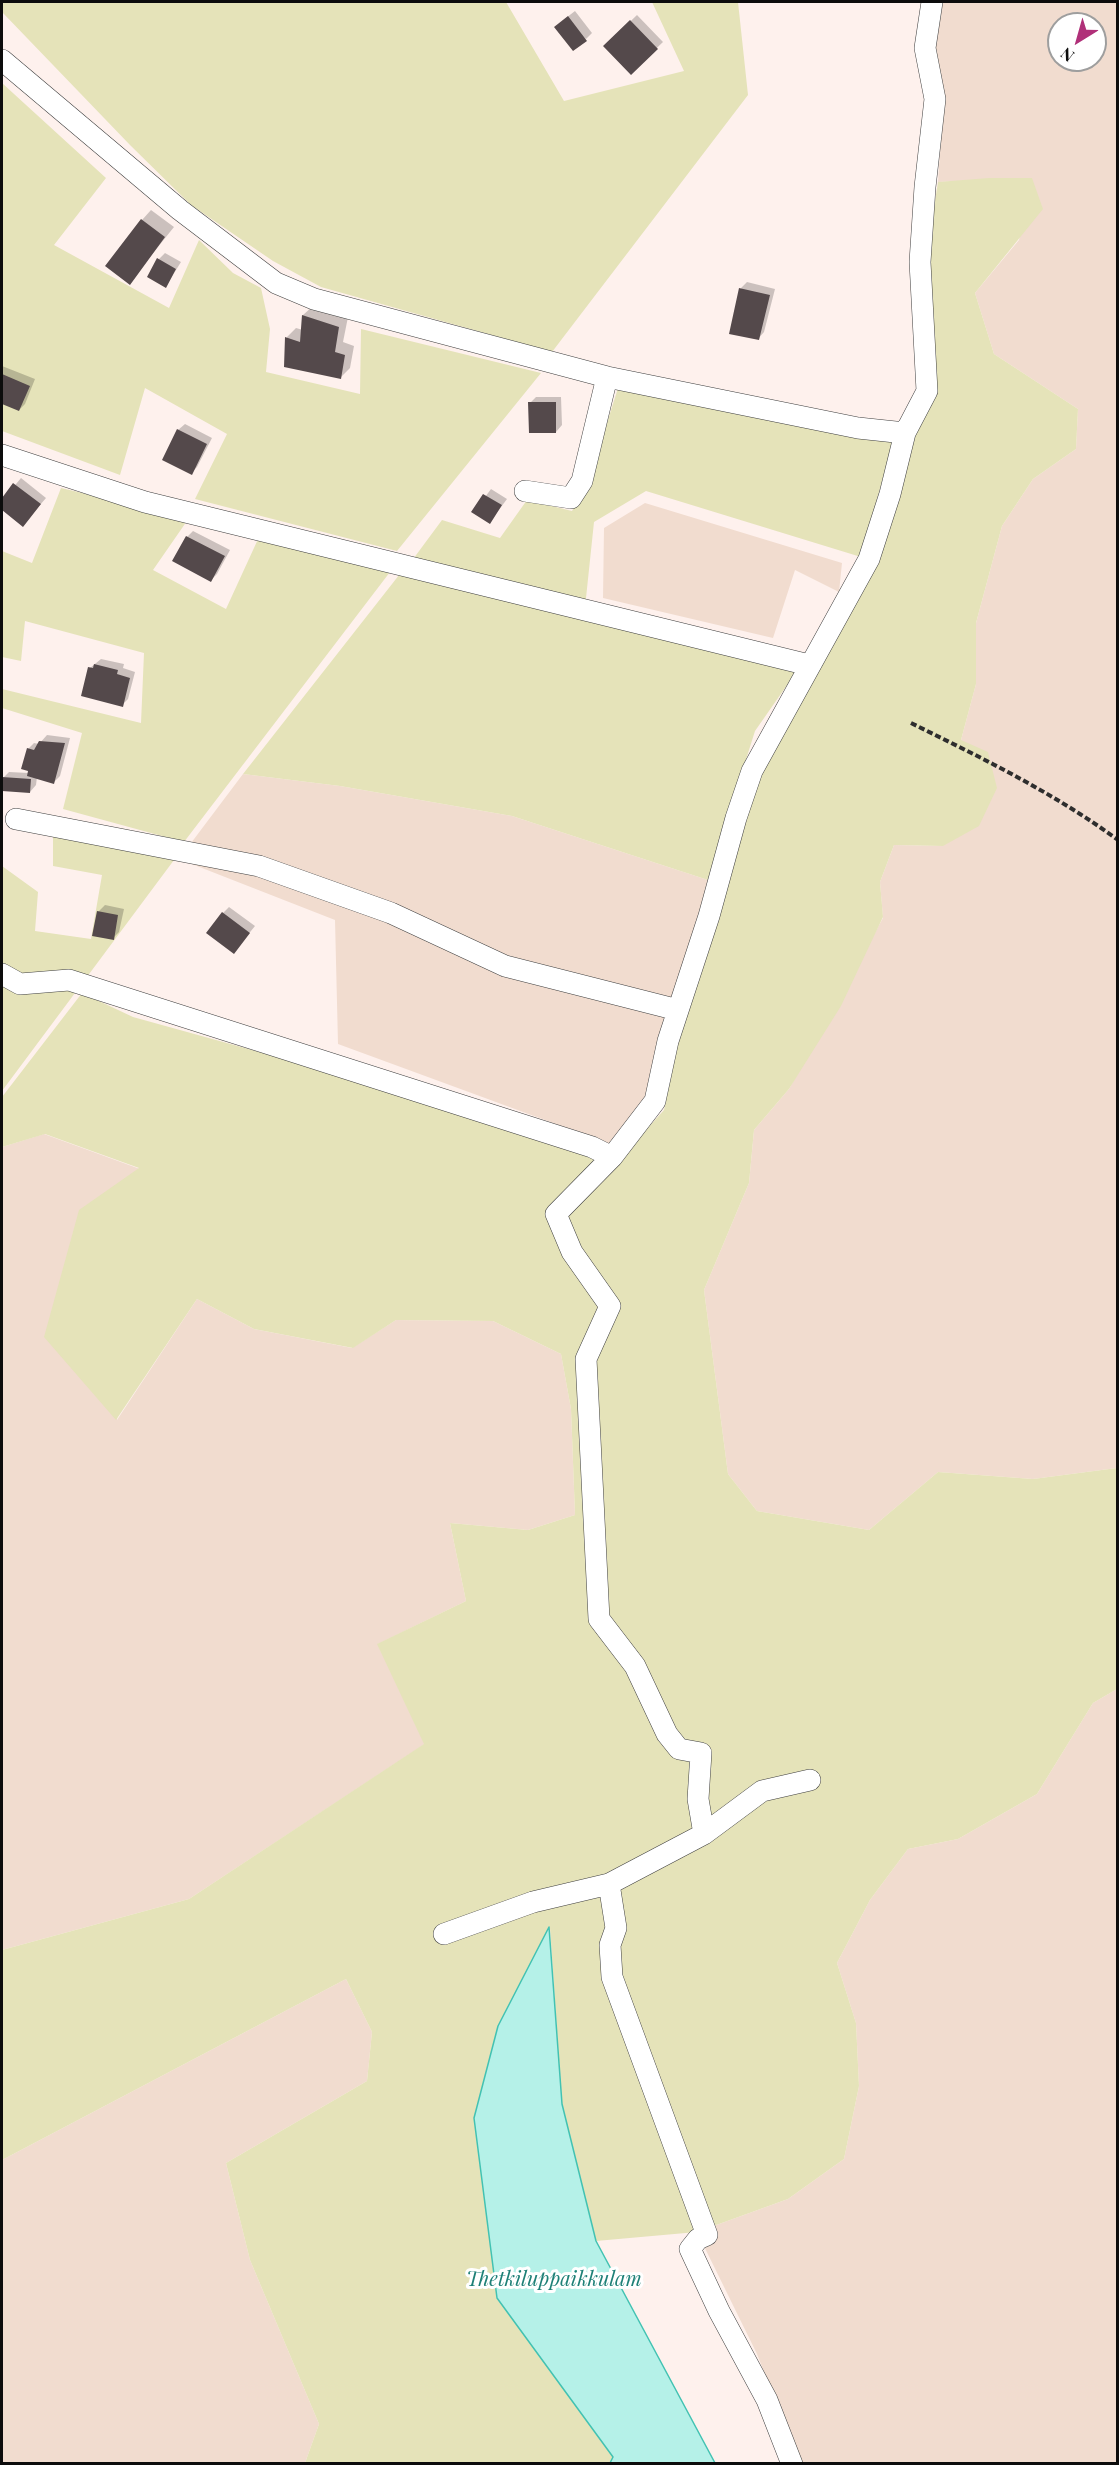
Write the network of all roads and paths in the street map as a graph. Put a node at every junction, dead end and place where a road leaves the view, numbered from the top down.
1 (932, 2) edge
2 (2, 60) edge
3 (607, 377) junction
4 (904, 433) junction
5 (2, 455) edge
6 (525, 490) dead end
7 (809, 665) junction
8 (911, 723) dead end
9 (16, 819) dead end
10 (1118, 840) edge
11 (2, 974) edge
12 (678, 1010) junction
13 (612, 1157) junction
14 (810, 1780) dead end
15 (704, 1834) junction
16 (609, 1884) junction
17 (444, 1934) dead end
18 (792, 2463) edge

1 - 4 street
2 - 3 street
3 - 4 street
3 - 6 street
4 - 7 street
5 - 7 street
7 - 12 street
8 - 10 path
9 - 12 street
11 - 13 street
12 - 13 street
13 - 15 street
14 - 15 street
15 - 16 street
16 - 17 street
16 - 18 street

